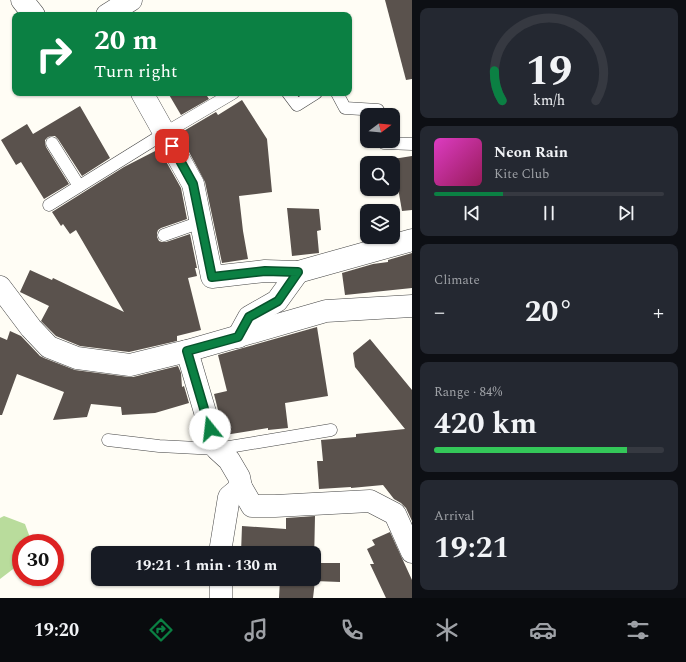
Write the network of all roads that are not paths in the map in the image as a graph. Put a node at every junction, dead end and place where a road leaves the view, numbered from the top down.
1 (22, 0) edge
2 (131, 0) edge
3 (32, 12) edge
4 (112, 12) edge
5 (144, 96) edge
6 (228, 96) edge
7 (290, 96) edge
8 (312, 96) edge
9 (339, 96) edge
10 (360, 109) edge
11 (165, 133) junction
12 (52, 143) dead end
13 (400, 144) edge
14 (412, 144) edge
15 (79, 186) junction
16 (49, 205) dead end
17 (201, 222) junction
18 (164, 235) dead end
19 (412, 240) edge
20 (298, 272) junction
21 (0, 287) edge
22 (412, 306) edge
23 (238, 337) junction
24 (187, 351) junction
25 (331, 430) dead end
26 (108, 440) dead end
27 (217, 449) junction
28 (241, 487) junction
29 (221, 546) edge
30 (412, 552) edge
31 (221, 586) edge
32 (221, 598) edge

1 - 3 street
2 - 4 street
5 - 11 street
6 - 11 lane
7 - 8 lane
9 - 10 lane
11 - 15 lane
11 - 17 street
12 - 15 lane
13 - 14 lane
15 - 16 lane
17 - 18 lane
17 - 20 street
19 - 20 street
20 - 23 street
21 - 24 street
22 - 23 street
23 - 24 street
24 - 27 street
25 - 27 lane
26 - 27 lane
27 - 28 street
28 - 29 street
28 - 30 street
31 - 32 street

